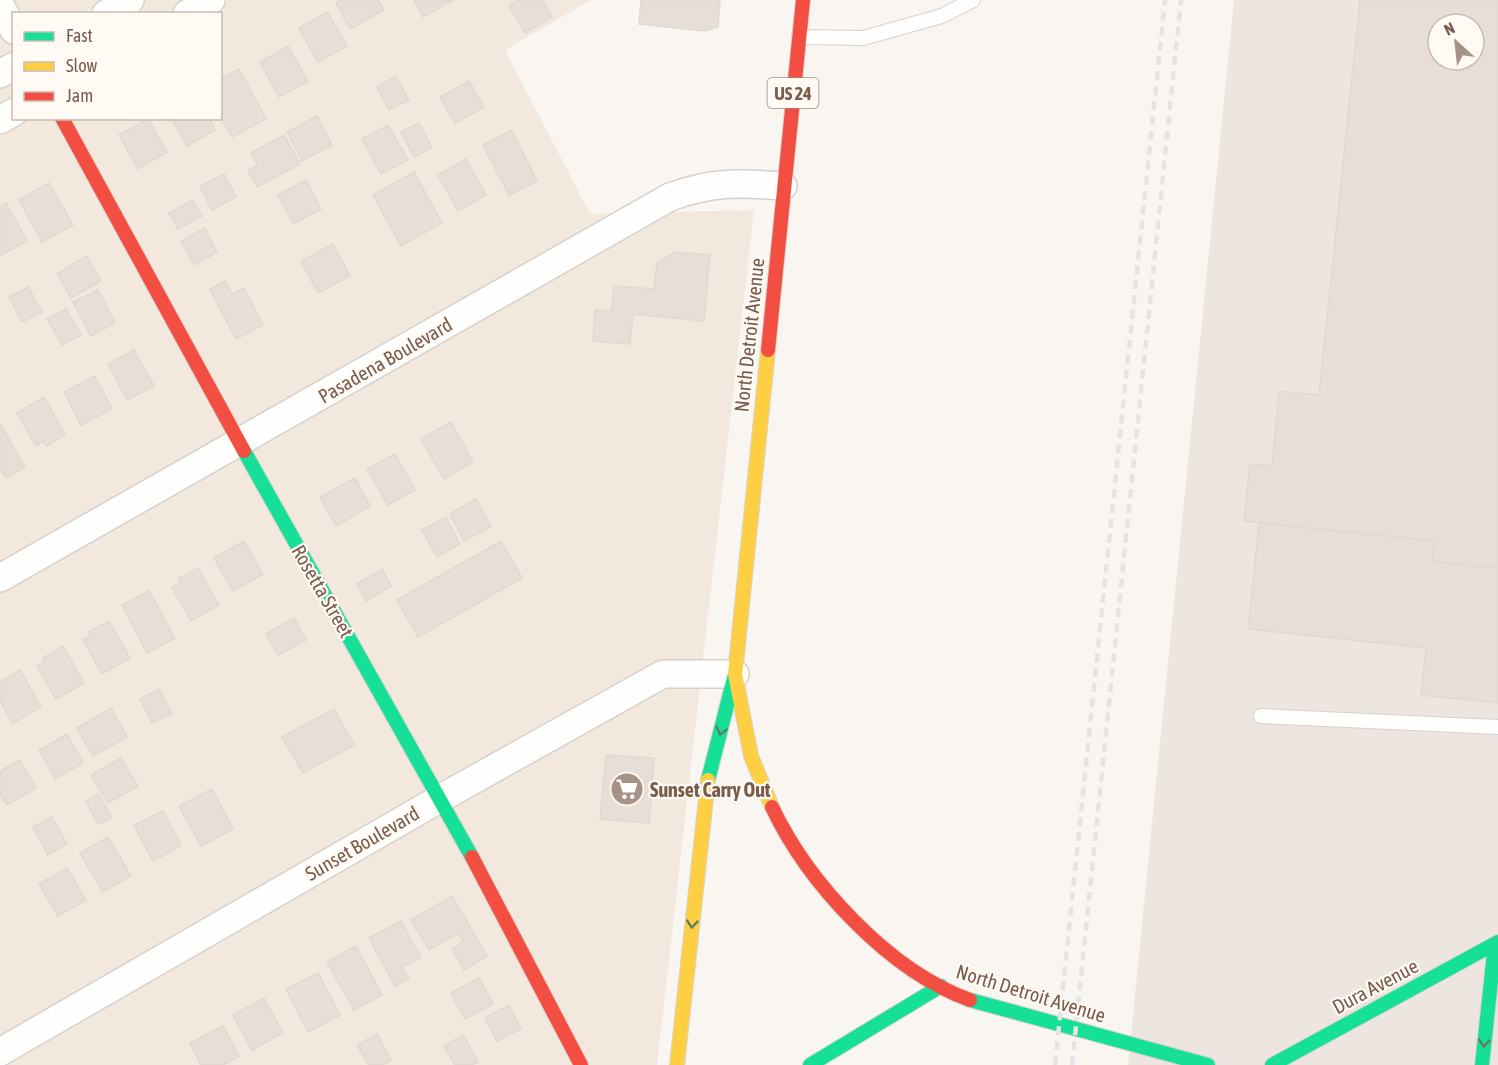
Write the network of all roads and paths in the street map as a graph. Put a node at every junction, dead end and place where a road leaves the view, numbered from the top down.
1 (130, 0) edge
2 (211, 0) edge
3 (803, 0) edge
4 (973, 0) edge
5 (0, 5) edge
6 (109, 12) edge
7 (190, 12) edge
8 (12, 26) edge
9 (799, 37) junction
10 (63, 120) edge
11 (783, 186) junction
12 (239, 443) junction
13 (0, 578) edge
14 (735, 674) junction
15 (1261, 716) dead end
16 (1498, 727) edge
17 (441, 798) junction
18 (1497, 943) edge
19 (941, 986) junction
20 (0, 1052) edge
21 (581, 1065) edge
22 (677, 1065) edge
23 (810, 1065) edge
24 (1208, 1065) edge
25 (1272, 1065) edge
26 (1482, 1065) edge

1 - 6 street
2 - 7 street
3 - 9 street, North Detroit Avenue / US 24
4 - 9 lane
5 - 8 street
9 - 11 street, North Detroit Avenue / US 24
10 - 12 street, Rosetta Street
11 - 12 street, Pasadena Boulevard
11 - 14 street, North Detroit Avenue / US 24
12 - 13 street, Pasadena Boulevard
12 - 17 street, Rosetta Street
14 - 17 street, Sunset Boulevard
14 - 19 street, North Detroit Avenue / US 24
14 -> 22 street, North Detroit Avenue
15 - 16 lane
17 - 20 street, Sunset Boulevard
17 - 21 street, Rosetta Street
18 - 25 street, Dura Avenue
18 -> 26 street
19 - 23 street
19 - 24 street, North Detroit Avenue / US 24

